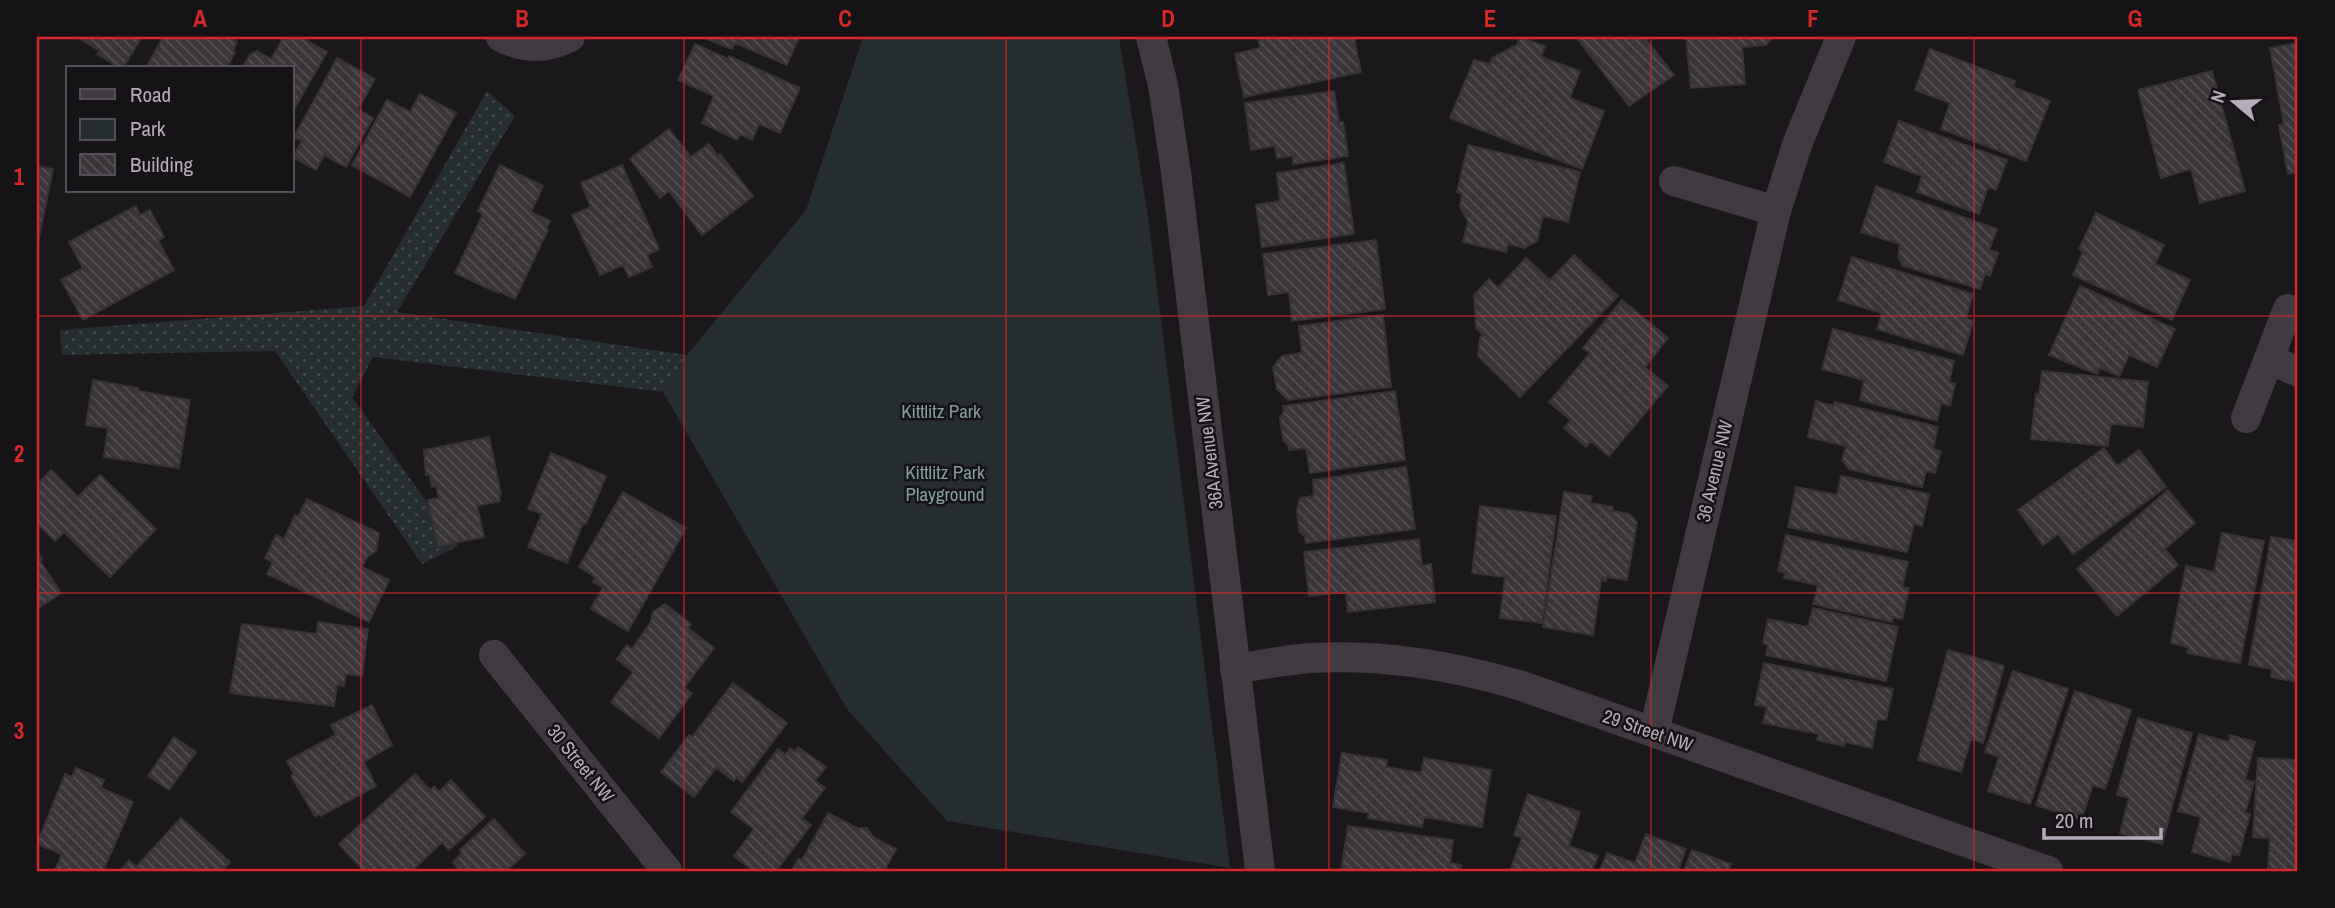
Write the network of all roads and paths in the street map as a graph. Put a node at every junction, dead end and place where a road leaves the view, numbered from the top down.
1 (501, 37) edge
2 (1151, 37) edge
3 (1841, 37) edge
4 (564, 40) edge
5 (1674, 181) dead end
6 (1776, 211) junction
7 (2288, 309) dead end
8 (2270, 359) junction
9 (2298, 372) edge
10 (2246, 418) dead end
11 (495, 655) dead end
12 (1235, 669) junction
13 (1654, 732) junction
14 (667, 871) edge
15 (1260, 871) edge
16 (2048, 871) edge

1 - 4 street
2 - 12 street, 36A Avenue NW
3 - 6 street, 36 Avenue NW
5 - 6 street
6 - 13 street, 36 Avenue NW
7 - 8 street
8 - 9 street
8 - 10 street
11 - 14 street, 30 Street NW
12 - 13 street, 29 Street NW
12 - 15 street, 36A Avenue NW
13 - 16 street, 29 Street NW

